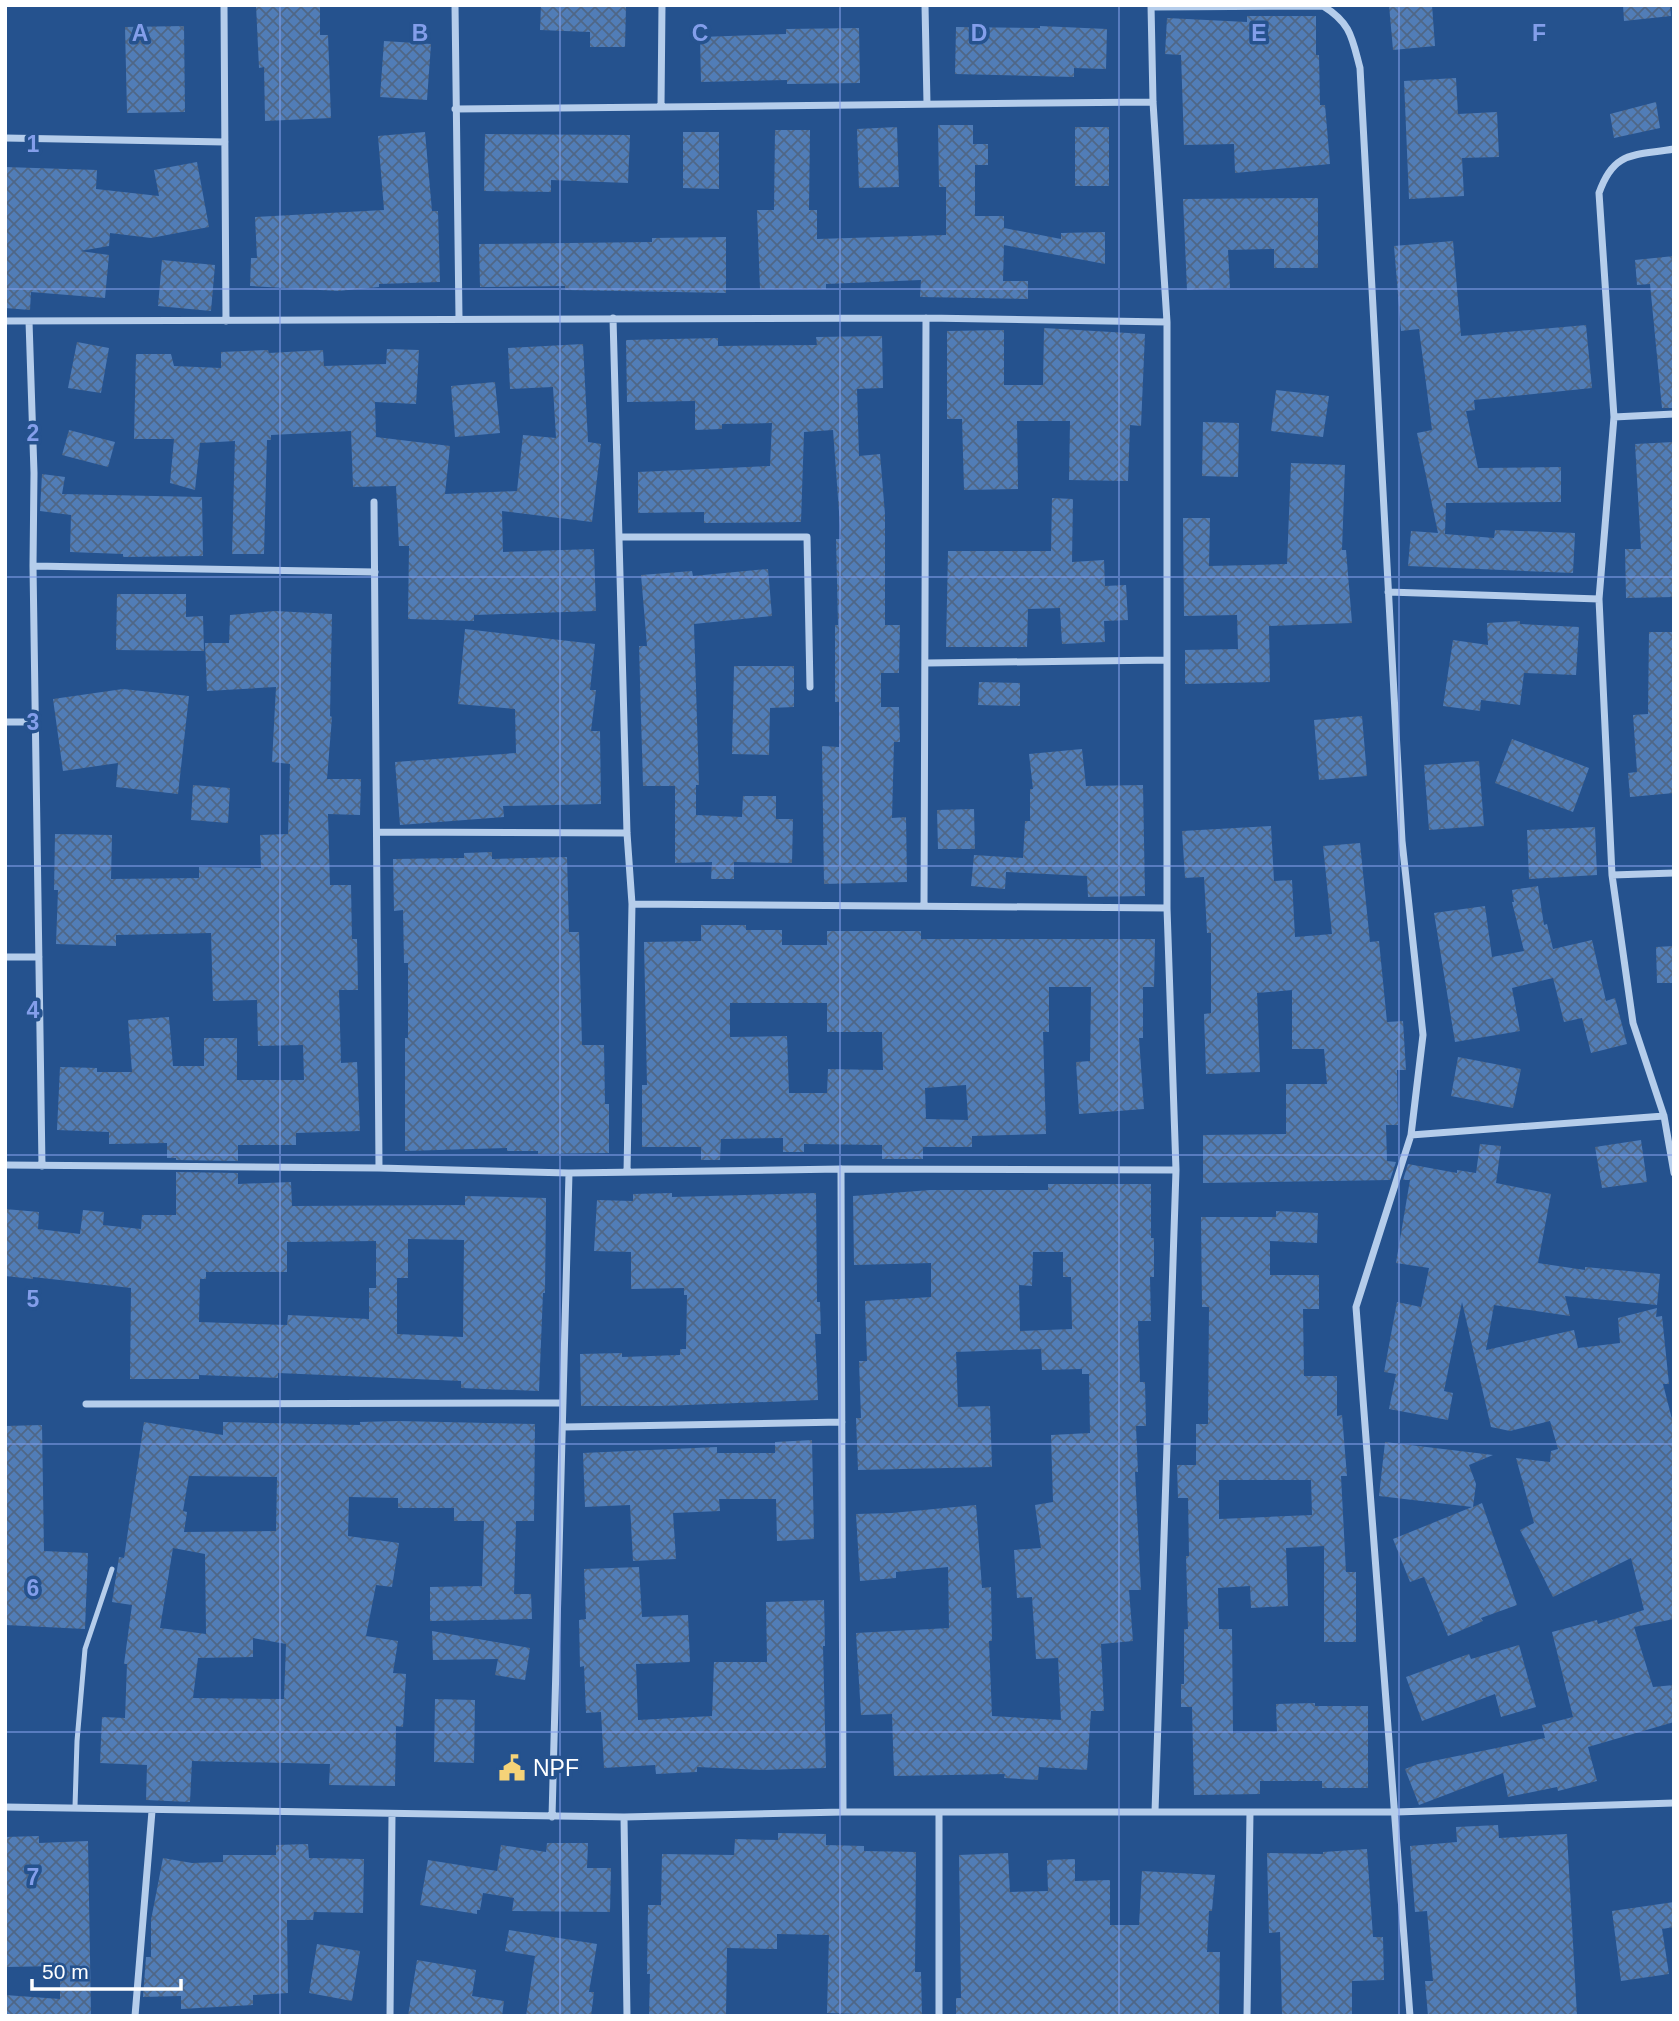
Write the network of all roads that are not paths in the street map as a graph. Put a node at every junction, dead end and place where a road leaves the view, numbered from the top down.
1 (224, 5) edge
2 (455, 5) edge
3 (662, 5) edge
4 (925, 5) edge
5 (1151, 6) edge
6 (1153, 102) junction
7 (927, 104) junction
8 (661, 107) junction
9 (456, 109) junction
10 (5, 138) edge
11 (225, 142) junction
12 (1674, 149) edge
13 (459, 318) junction
14 (614, 318) junction
15 (926, 318) junction
16 (5, 321) edge
17 (29, 321) junction
18 (226, 321) junction
19 (1167, 322) junction
20 (1674, 414) edge
21 (1614, 417) junction
22 (374, 502) dead end
23 (620, 537) junction
24 (33, 566) junction
25 (375, 572) junction
26 (1388, 592) junction
27 (1599, 599) junction
28 (1166, 660) junction
29 (926, 663) junction
30 (810, 687) dead end
31 (5, 722) edge
32 (35, 722) junction
33 (378, 832) junction
34 (627, 833) junction
35 (1674, 873) edge
36 (1612, 875) junction
37 (632, 904) junction
38 (924, 905) junction
39 (1167, 908) junction
40 (5, 957) edge
41 (39, 957) junction
42 (1664, 1116) junction
43 (1411, 1135) junction
44 (5, 1166) edge
45 (42, 1166) junction
46 (379, 1168) junction
47 (841, 1168) junction
48 (1175, 1170) junction
49 (627, 1172) junction
50 (569, 1173) junction
51 (1674, 1173) edge
52 (563, 1403) junction
53 (86, 1404) dead end
54 (842, 1422) junction
55 (563, 1427) junction
56 (113, 1569) dead end
57 (1674, 1804) edge
58 (5, 1807) edge
59 (75, 1807) junction
60 (152, 1811) junction
61 (844, 1812) junction
62 (1156, 1812) junction
63 (1250, 1812) junction
64 (1396, 1812) junction
65 (939, 1813) junction
66 (392, 1815) junction
67 (552, 1817) junction
68 (624, 1817) junction
69 (135, 2016) edge
70 (390, 2016) edge
71 (627, 2016) edge
72 (939, 2016) edge
73 (1247, 2016) edge
74 (1410, 2016) edge

1 - 11 street
2 - 9 street
3 - 8 street
4 - 7 street
5 - 6 street
5 - 26 street
6 - 7 street
6 - 19 street
7 - 8 street
8 - 9 street
9 - 13 street
10 - 11 street
11 - 18 street
12 - 21 street
13 - 14 street
13 - 18 street
14 - 15 street
14 - 23 street
15 - 19 street
15 - 29 street
16 - 17 street
17 - 18 street
17 - 24 street
19 - 28 street
20 - 21 street
21 - 27 street
22 - 25 street
23 - 30 street
23 - 34 street
24 - 25 street
24 - 32 street
25 - 33 street
26 - 27 street
26 - 43 street
27 - 36 street
28 - 29 street
28 - 39 street
29 - 38 street
31 - 32 street
32 - 41 street
33 - 34 street
33 - 46 street
34 - 37 street
35 - 36 street
36 - 42 street
37 - 38 street
37 - 49 street
38 - 39 street
39 - 48 street
40 - 41 street
41 - 45 street
42 - 43 street
42 - 51 street
43 - 64 street
44 - 45 street
45 - 46 street
46 - 50 street
47 - 48 street
47 - 49 street
47 - 54 street
48 - 62 street
49 - 50 street
50 - 52 street
52 - 53 street
52 - 55 street
54 - 55 street
54 - 61 street
55 - 67 street
56 - 59 lane
57 - 64 street
58 - 59 street
59 - 60 street
60 - 66 street
60 - 69 street
61 - 65 street
61 - 68 street
62 - 63 street
62 - 65 street
63 - 64 street
63 - 73 street
64 - 74 street
65 - 72 street
66 - 67 street
66 - 70 street
67 - 68 street
68 - 71 street

